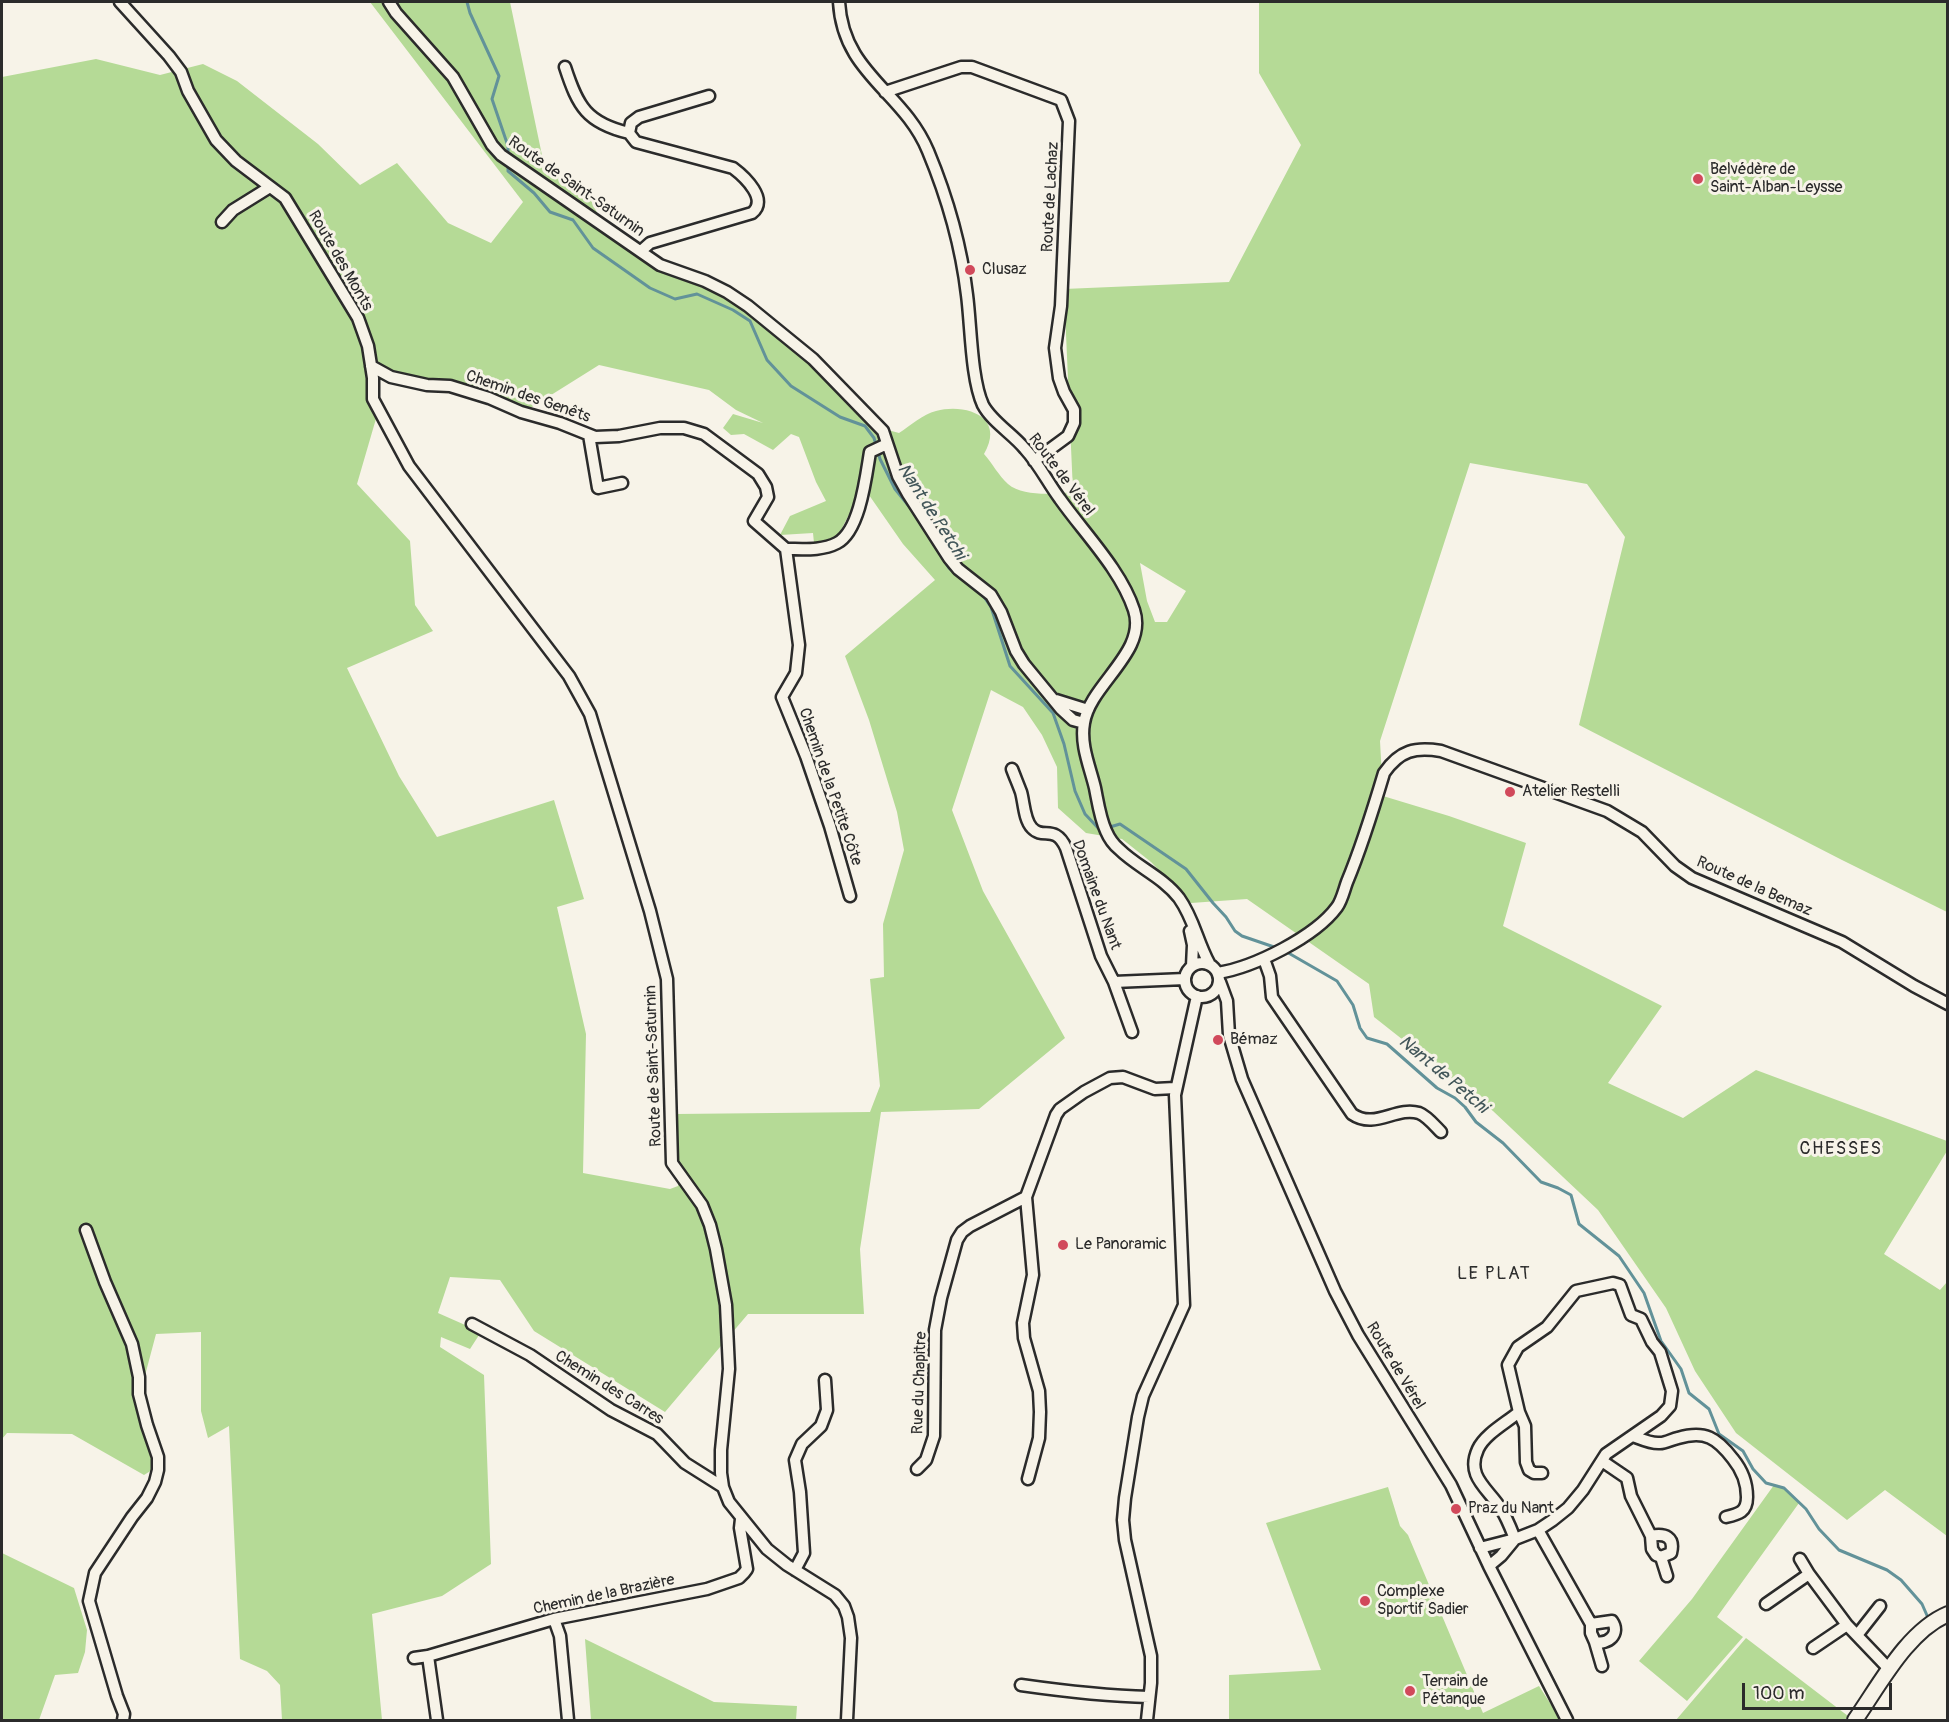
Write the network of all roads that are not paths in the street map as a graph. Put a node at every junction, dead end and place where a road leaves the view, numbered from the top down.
1 (120, 2) edge
2 (389, 2) edge
3 (839, 2) edge
4 (565, 67) dead end
5 (885, 92) junction
6 (709, 96) dead end
7 (629, 133) junction
8 (270, 187) junction
9 (222, 222) dead end
10 (641, 251) junction
11 (371, 366) junction
12 (589, 435) junction
13 (879, 448) junction
14 (1035, 461) junction
15 (622, 483) dead end
16 (786, 549) junction
17 (1053, 699) junction
18 (1088, 710) junction
19 (1084, 723) junction
20 (1012, 769) dead end
21 (612, 781) joint
22 (850, 896) dead end
23 (1186, 910) junction
24 (1264, 959) junction
25 (1209, 963) junction
26 (1192, 966) junction
27 (1219, 977) junction
28 (1185, 979) junction
29 (1114, 982) junction
30 (1202, 996) junction
31 (1947, 1004) edge
32 (1227, 1014) junction
33 (1132, 1032) dead end
34 (1175, 1088) junction
35 (1441, 1132) dead end
36 (1026, 1197) junction
37 (86, 1230) dead end
38 (472, 1324) dead end
39 (825, 1380) dead end
40 (1519, 1412) junction
41 (1633, 1436) junction
42 (1602, 1461) junction
43 (917, 1469) dead end
44 (1542, 1473) dead end
45 (1028, 1479) dead end
46 (723, 1487) junction
47 (1726, 1517) dead end
48 (741, 1519) junction
49 (1538, 1530) junction
50 (1651, 1536) junction
51 (1515, 1539) junction
52 (1480, 1548) junction
53 (1661, 1557) junction
54 (1800, 1558) dead end
55 (1489, 1566) junction
56 (795, 1570) junction
57 (1809, 1574) junction
58 (1667, 1576) dead end
59 (1766, 1604) dead end
60 (1880, 1606) dead end
61 (1947, 1614) edge
62 (554, 1619) junction
63 (1591, 1624) junction
64 (1847, 1625) junction
65 (1858, 1634) junction
66 (1594, 1642) junction
67 (1813, 1648) dead end
68 (428, 1656) junction
69 (414, 1658) dead end
70 (1602, 1666) dead end
71 (1890, 1670) junction
72 (1021, 1685) dead end
73 (1149, 1697) junction
74 (123, 1720) edge
75 (437, 1720) edge
76 (568, 1720) edge
77 (848, 1720) edge
78 (1147, 1720) edge
79 (1567, 1720) edge
80 (1855, 1720) edge

1 - 8 street, Route des Monts
2 - 10 street, Route de Saint-Saturnin
3 - 5 street, Route de Vérel
4 - 7 street, Route de Saint-Saturnin
5 - 14 street, Route de Vérel
5 - 14 street, Route de Lachaz
6 - 7 street
7 - 10 street, Route de Saint-Saturnin
8 - 9 street
8 - 11 street, Route des Monts
10 - 13 street, Route de Saint-Saturnin
11 - 12 street, Chemin des Genêts
11 - 21 street, Route des Monts
12 - 15 street
12 - 16 street, Chemin des Genêts
13 - 16 street
13 - 17 street, Route de Saint-Saturnin
14 - 18 street, Route de Vérel
16 - 22 street, Chemin de la Petite Côte
17 - 18 street
17 - 19 street, Route de Saint-Saturnin
18 - 19 street, Route de Vérel
19 - 23 street, Route de Vérel
20 - 29 street, Domaine du Nant
21 - 46 street, Route de Saint-Saturnin
23 - 25 street, Route de Vérel
23 - 26 street, Route de Vérel
24 - 27 street, Route de la Bemaz
24 - 31 street, Route de la Bemaz
24 - 35 street
25 - 26 street
25 - 27 street
26 - 28 street
27 - 30 street
27 - 32 street, Route de Vérel
28 - 29 street
28 - 30 street
29 - 33 street, Domaine du Nant
30 - 32 street
30 - 34 street
32 - 52 street, Route de Vérel
34 - 36 street
34 - 73 street
36 - 43 street, Rue du Chapitre
36 - 45 street
37 - 74 street
38 - 46 street, Chemin des Carres
39 - 56 street
40 - 41 street
40 - 44 street
40 - 51 street
41 - 42 street
41 - 47 street
42 - 49 street
42 - 50 street
46 - 48 street, Route de Saint-Saturnin
48 - 56 street, Route de Saint-Saturnin
48 - 62 street, Chemin de la Brazière
49 - 51 street
49 - 63 street
50 - 53 street
50 - 53 street
51 - 52 street
51 - 55 street
52 - 55 street, Route de Vérel
53 - 58 street
54 - 57 street
55 - 79 street, Route de Vérel
56 - 77 street, Route de Saint-Saturnin
57 - 59 street
57 - 64 street
60 - 65 street
61 - 71 main road
62 - 68 street, Chemin de la Brazière
62 - 76 street
63 - 66 street
63 - 66 street
64 - 65 street
64 - 67 street
65 - 71 street
66 - 70 street
68 - 69 street, Chemin de la Brazière
68 - 75 street
71 - 80 main road
72 - 73 street
73 - 78 street

